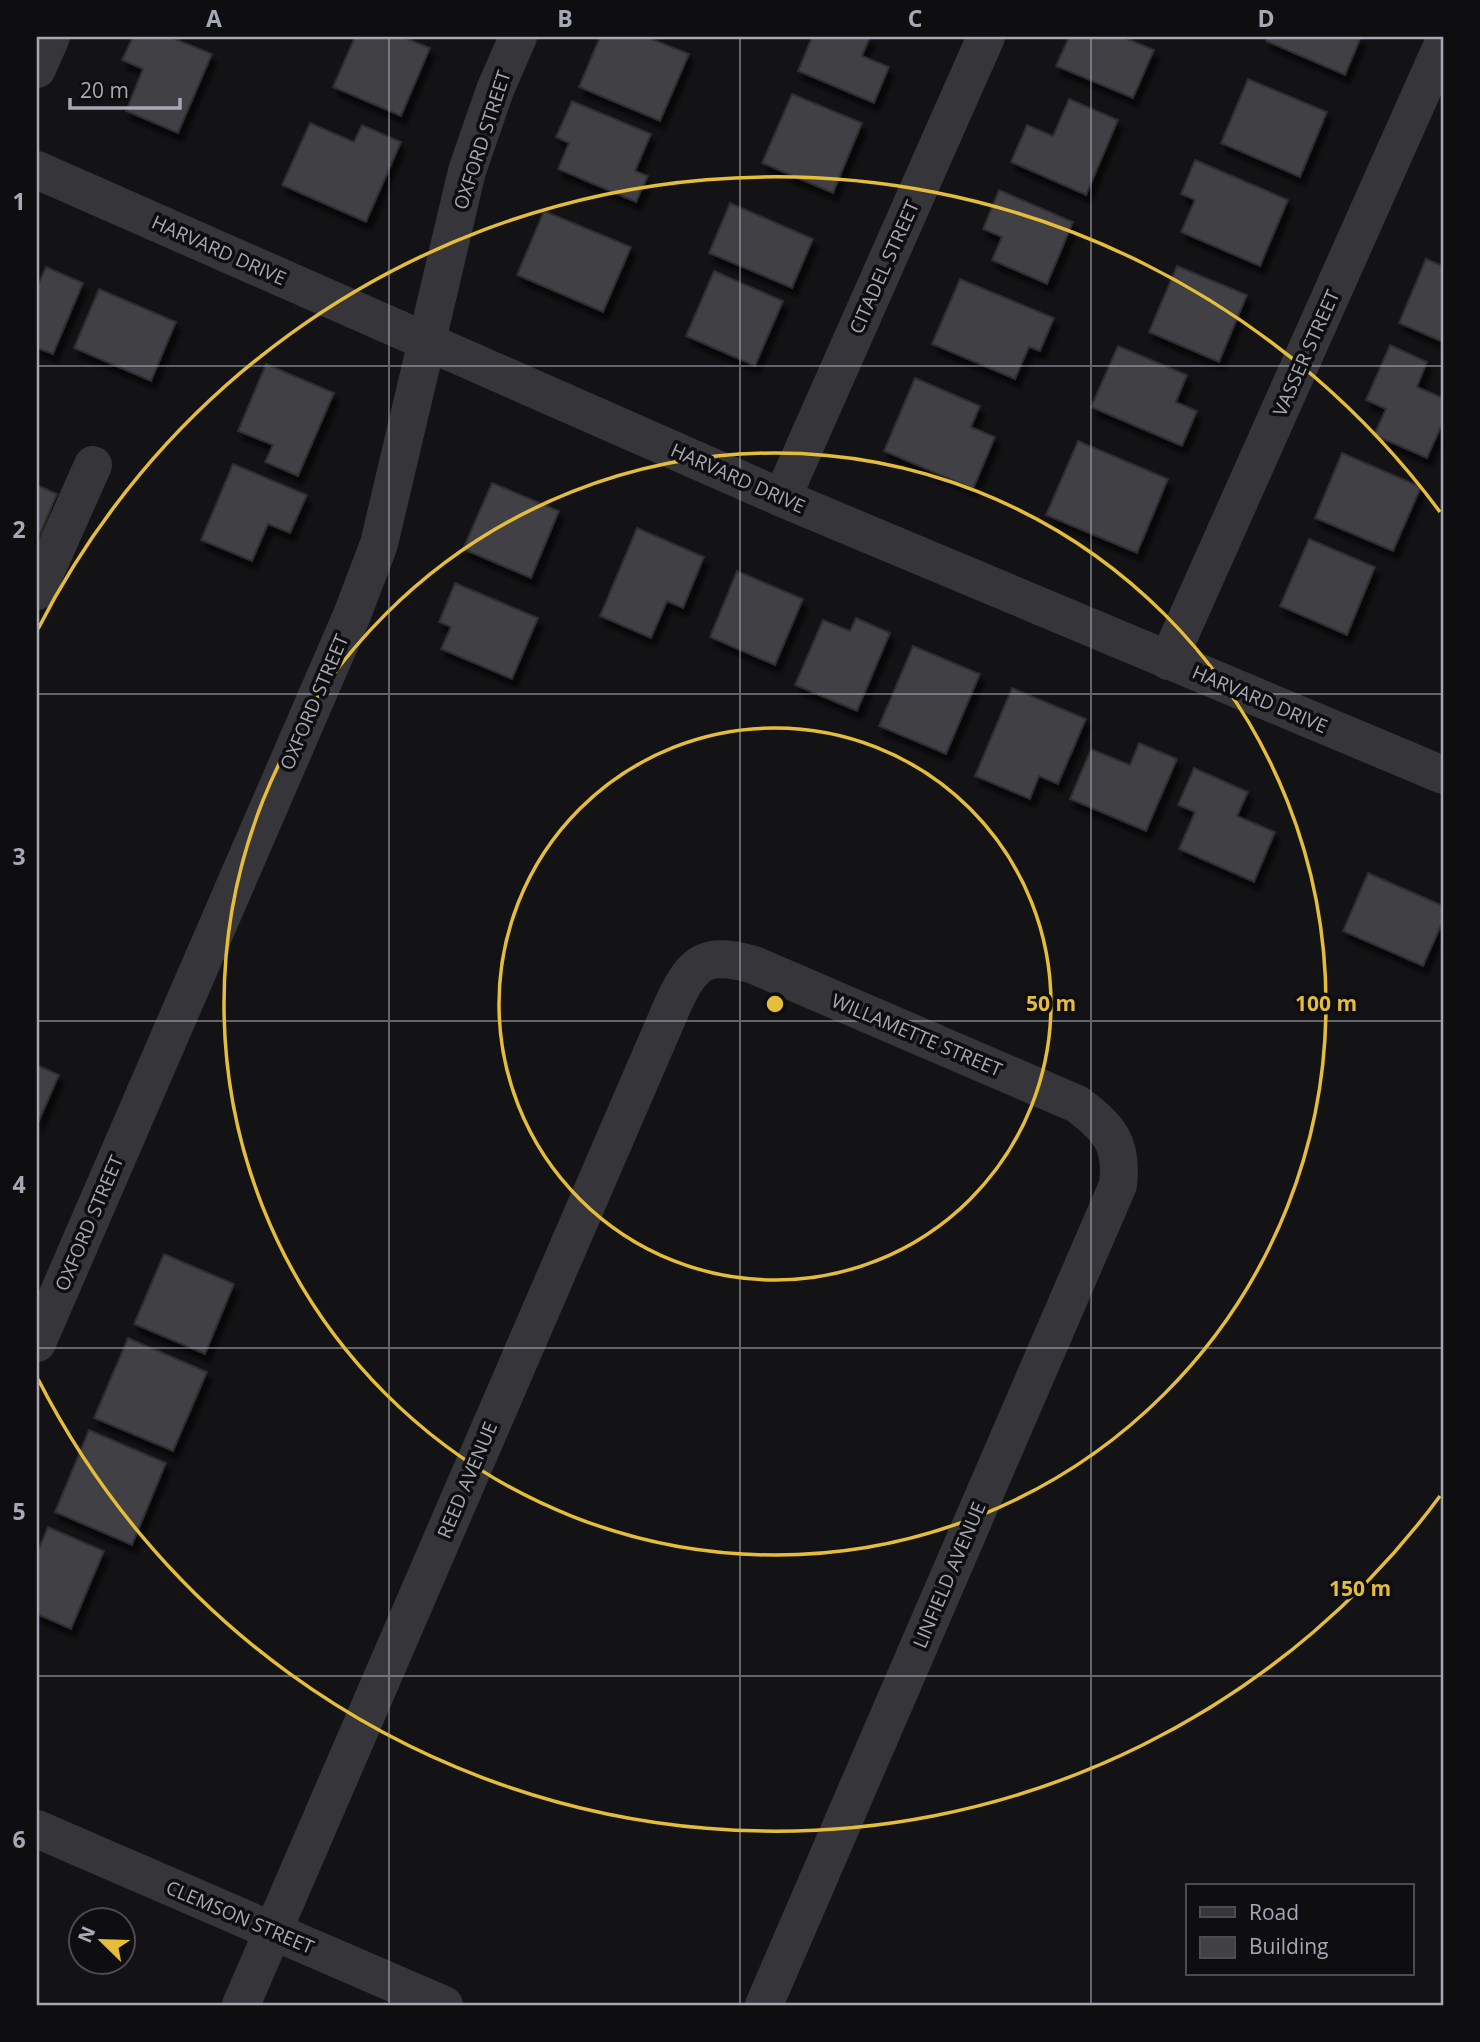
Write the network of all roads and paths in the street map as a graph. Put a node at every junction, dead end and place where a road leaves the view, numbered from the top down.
1 (51, 37) edge
2 (518, 37) edge
3 (986, 37) edge
4 (1443, 44) edge
5 (37, 69) edge
6 (37, 170) edge
7 (428, 342) junction
8 (93, 465) dead end
9 (782, 498) junction
10 (37, 591) edge
11 (1168, 661) junction
12 (1443, 775) edge
13 (705, 962) joint
14 (1115, 1142) joint
15 (37, 1343) edge
16 (37, 1829) edge
17 (273, 1931) junction
18 (241, 2005) edge
19 (444, 2005) edge
20 (764, 2005) edge

1 - 5 street
2 - 7 street, OXFORD STREET
3 - 9 street, CITADEL STREET
4 - 11 street, VASSER STREET
6 - 7 street, HARVARD DRIVE
7 - 9 street, HARVARD DRIVE
7 - 15 street, OXFORD STREET
8 - 10 street
9 - 11 street, HARVARD DRIVE
11 - 12 street, HARVARD DRIVE
13 - 14 street, WILLAMETTE STREET
13 - 17 street, REED AVENUE
14 - 20 street, LINFIELD AVENUE
16 - 17 street, CLEMSON STREET
17 - 18 street, REED AVENUE
17 - 19 street, CLEMSON STREET

